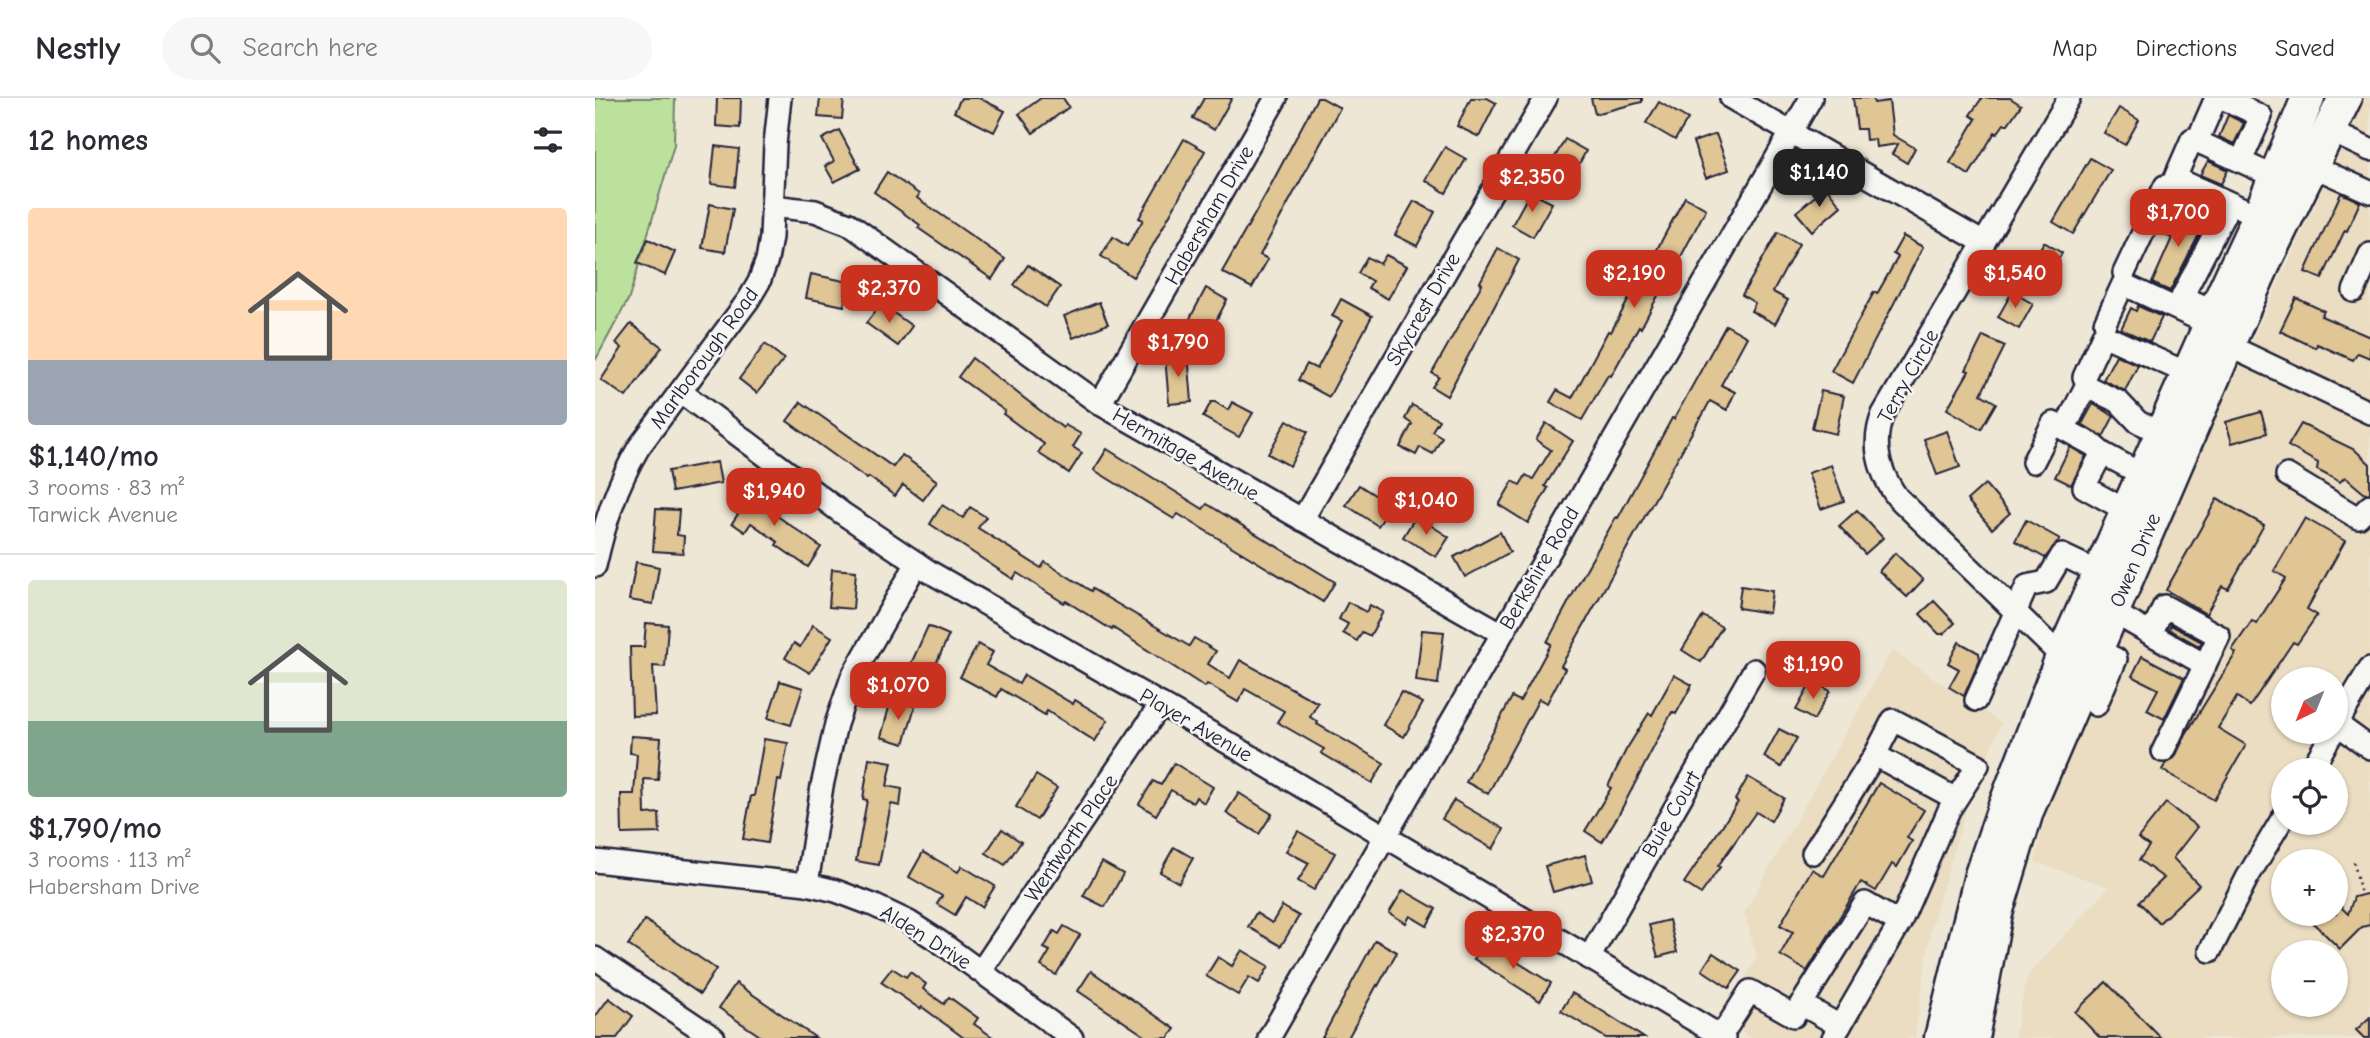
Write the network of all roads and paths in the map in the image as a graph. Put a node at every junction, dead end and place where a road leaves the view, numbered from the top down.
1 (780, 98) edge
2 (1276, 98) edge
3 (1546, 98) edge
4 (1731, 98) edge
5 (1811, 98) edge
6 (2070, 98) edge
7 (2216, 98) edge
8 (2222, 98) edge
9 (2308, 98) edge
10 (2345, 98) edge
11 (2261, 116) junction
12 (2202, 130) dead end
13 (2295, 131) junction
14 (2330, 131) junction
15 (1791, 132) junction
16 (2246, 150) dead end
17 (2370, 150) edge
18 (2312, 166) junction
19 (2275, 177) junction
20 (2370, 192) edge
21 (772, 206) junction
22 (2259, 216) junction
23 (1984, 243) junction
24 (2205, 254) junction
25 (2370, 254) edge
26 (2237, 267) junction
27 (2124, 273) dead end
28 (2354, 291) dead end
29 (2105, 323) dead end
30 (2218, 327) junction
31 (2189, 374) junction
32 (2084, 377) dead end
33 (681, 392) junction
34 (1100, 404) junction
35 (2370, 413) edge
36 (2070, 418) dead end
37 (2162, 433) junction
38 (2102, 453) junction
39 (2033, 462) dead end
40 (2143, 475) junction
41 (2287, 475) dead end
42 (2370, 506) edge
43 (2127, 511) junction
44 (1301, 520) junction
45 (917, 563) junction
46 (595, 566) edge
47 (2100, 573) junction
48 (2015, 611) junction
49 (2113, 612) junction
50 (1501, 633) junction
51 (2151, 634) junction
52 (2097, 650) junction
53 (2062, 657) junction
54 (2205, 665) junction
55 (2370, 668) edge
56 (1753, 670) dead end
57 (1976, 700) dead end
58 (1161, 704) junction
59 (2349, 704) edge
60 (2096, 705) dead end
61 (2349, 733) edge
62 (2370, 748) edge
63 (2163, 751) dead end
64 (1875, 755) junction
65 (1956, 799) junction
66 (2273, 835) edge
67 (1385, 836) junction
68 (1813, 853) dead end
69 (595, 861) edge
70 (2354, 862) dead end
71 (807, 884) junction
72 (2361, 895) dead end
73 (1901, 923) junction
74 (2210, 951) dead end
75 (595, 958) edge
76 (1589, 958) junction
77 (981, 971) junction
78 (1801, 1004) junction
79 (1836, 1032) edge
80 (1723, 1037) edge
81 (714, 1038) edge
82 (1072, 1038) edge
83 (1269, 1038) edge
84 (1941, 1038) edge
85 (1972, 1038) edge

1 - 21 street, Marlborough Road
2 - 34 street, Habersham Drive
3 - 44 street, Skycrest Drive
4 - 15 street
5 - 15 street, Berkshire Road
6 - 23 street, Terry Circle
7 - 12 street
8 - 11 street
9 - 13 highway, Owen Drive
10 - 14 highway, Owen Drive
11 - 13 street
11 - 16 street
13 - 19 highway, Owen Drive
14 - 17 street
14 - 18 highway, Owen Drive
15 - 23 street
15 - 50 street, Berkshire Road
18 - 20 street
18 - 30 highway, Owen Drive
19 - 22 highway, Owen Drive
19 - 22 street
21 - 33 street, Marlborough Road
21 - 34 street, Hermitage Avenue
22 - 26 highway, Owen Drive
23 - 48 street, Terry Circle
24 - 26 street
24 - 27 street
24 - 30 street
25 - 28 street
26 - 30 highway, Owen Drive
29 - 30 street
30 - 31 highway, Owen Drive
30 - 35 street
30 - 49 highway, Owen Drive
31 - 32 street
31 - 37 highway, Owen Drive
33 - 45 street, Player Avenue
33 - 46 street, Marlborough Road
34 - 44 street, Hermitage Avenue
36 - 37 street
37 - 40 highway, Owen Drive
38 - 39 street
38 - 40 street
38 - 43 street
40 - 43 highway, Owen Drive
41 - 42 street
43 - 47 highway, Owen Drive
44 - 50 street, Hermitage Avenue
45 - 58 street, Player Avenue
45 - 71 street
47 - 48 street
47 - 53 highway, Owen Drive
48 - 53 street, Terry Circle
48 - 57 street
49 - 51 street
49 - 52 highway, Owen Drive
50 - 67 street, Berkshire Road
51 - 54 street
51 - 54 street
52 - 60 street
52 - 85 highway, Owen Drive
53 - 84 highway, Owen Drive
54 - 63 street
55 - 59 street
56 - 76 street, Buie Court
58 - 67 street, Player Avenue
58 - 77 street, Wentworth Place
61 - 62 street
64 - 65 street
64 - 65 street
64 - 68 street
65 - 73 street
66 - 74 street
67 - 76 street, Player Avenue
67 - 83 street, Berkshire Road
69 - 71 street, Alden Drive
70 - 72 path
71 - 77 street, Alden Drive
73 - 78 street
73 - 79 street
75 - 81 street
76 - 80 street, Player Avenue
77 - 82 street, Alden Drive
78 - 79 street
78 - 80 street

